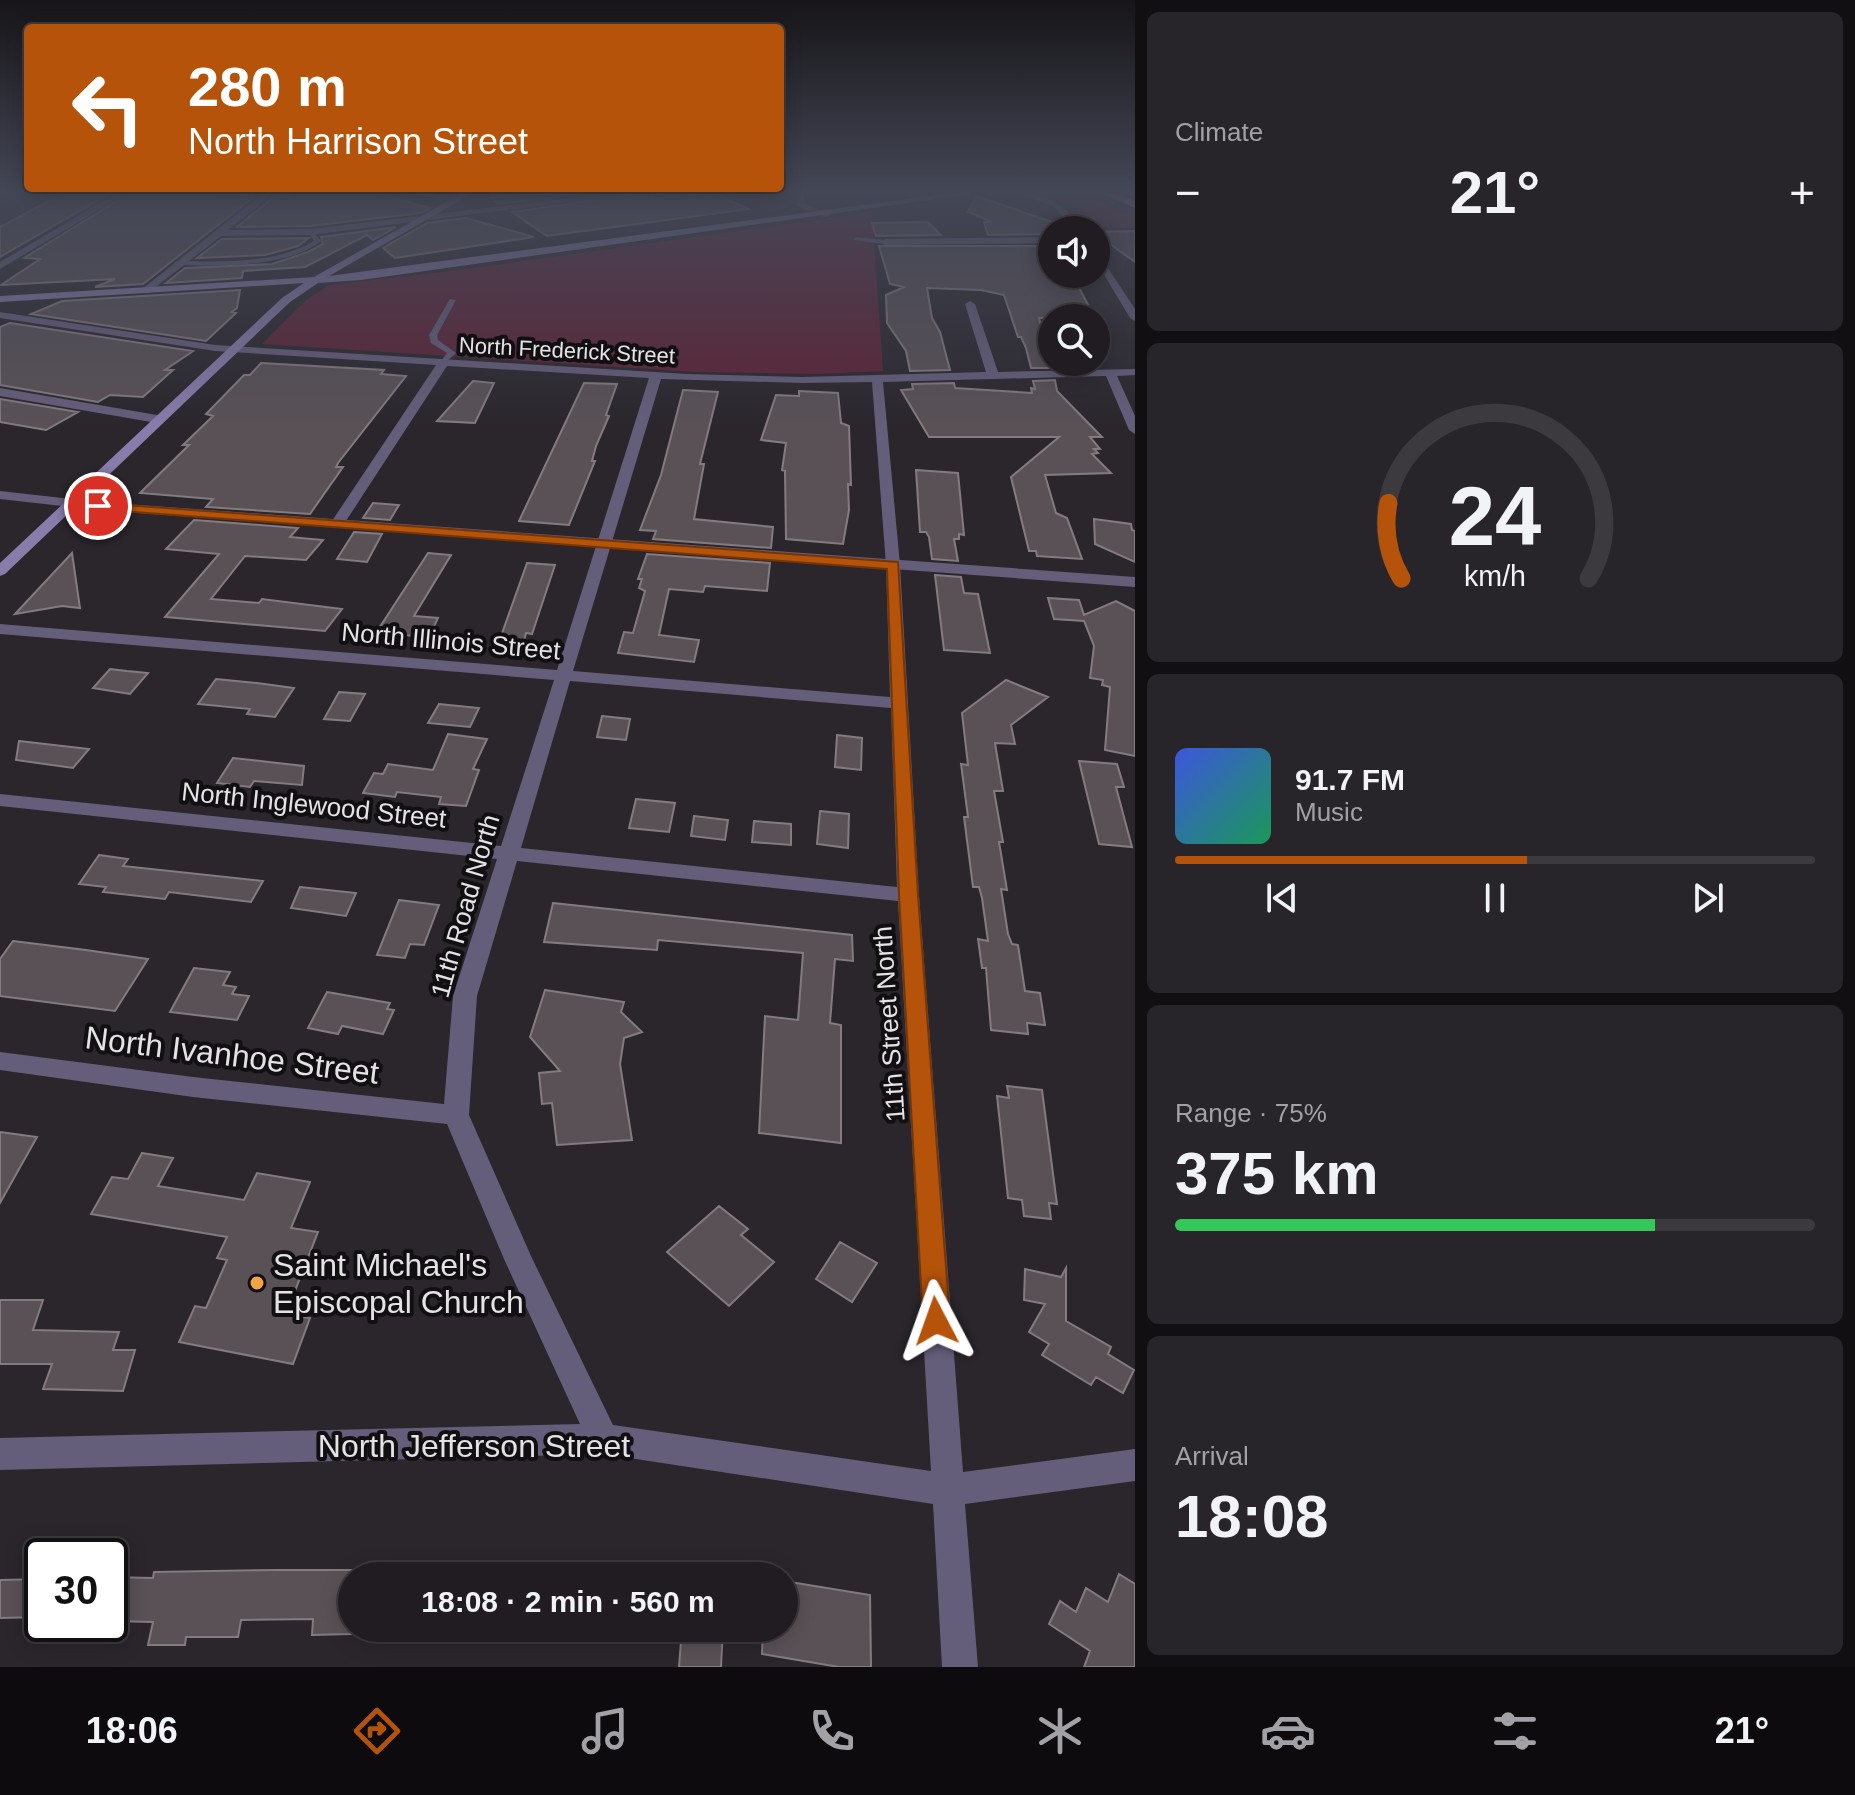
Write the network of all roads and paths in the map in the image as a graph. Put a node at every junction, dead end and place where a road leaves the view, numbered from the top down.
1 (168, 271) edge
2 (331, 271) edge
3 (356, 271) edge
4 (395, 271) edge
5 (1110, 273) edge
6 (325, 274) junction
7 (312, 282) junction
8 (147, 288) junction
9 (0, 296) edge
10 (452, 300) dead end
11 (1131, 303) edge
12 (970, 304) dead end
13 (0, 315) edge
14 (1135, 318) edge
15 (230, 349) junction
16 (444, 362) junction
17 (1135, 372) edge
18 (1110, 373) joint
19 (1038, 374) edge
20 (656, 375) junction
21 (993, 375) junction
22 (877, 378) junction
23 (0, 392) edge
24 (157, 419) junction
25 (1135, 430) edge
26 (0, 495) edge
27 (70, 504) junction
28 (337, 524) junction
29 (603, 544) junction
30 (893, 565) junction
31 (0, 571) edge
32 (1135, 582) edge
33 (0, 629) edge
34 (564, 677) junction
35 (899, 703) junction
36 (0, 800) edge
37 (507, 854) junction
38 (908, 895) junction
39 (0, 1061) edge
40 (456, 1115) junction
41 (603, 1439) junction
42 (0, 1454) edge
43 (1135, 1465) edge
44 (948, 1490) junction
45 (960, 1667) edge

1 - 8 street
2 - 6 main road
3 - 6 main road
4 - 7 main road
5 - 11 street
6 - 7 main road
6 - 8 main road
7 - 8 main road
7 - 15 main road
8 - 9 main road
10 - 16 lane
11 - 14 street
12 - 21 street
13 - 15 street, North Frederick Street
15 - 16 street, North Frederick Street
15 - 24 main road
16 - 20 street, North Frederick Street
16 - 28 street
17 - 18 street, North Frederick Street
18 - 25 street
19 - 21 street, North Frederick Street
20 - 22 street, North Frederick Street
20 - 29 street, 11th Road North
21 - 22 street, North Frederick Street
22 - 30 street, 11th Street North
23 - 24 street
24 - 27 main road
26 - 27 street
27 - 28 street
27 - 31 main road
28 - 29 street
29 - 30 street
29 - 34 street, 11th Road North
30 - 32 street
30 - 35 street, 11th Street North
33 - 34 street, North Illinois Street
34 - 35 street, North Illinois Street
34 - 37 street, 11th Road North
35 - 38 street, 11th Street North
36 - 37 street, North Inglewood Street
37 - 38 street, North Inglewood Street
37 - 40 street, 11th Road North
38 - 44 street, 11th Street North
39 - 40 street, North Ivanhoe Street
40 - 41 street, 11th Road North
41 - 42 street, North Jefferson Street
41 - 44 street, North Jefferson Street
43 - 44 street, North Jefferson Street
44 - 45 street, 11th Street North

